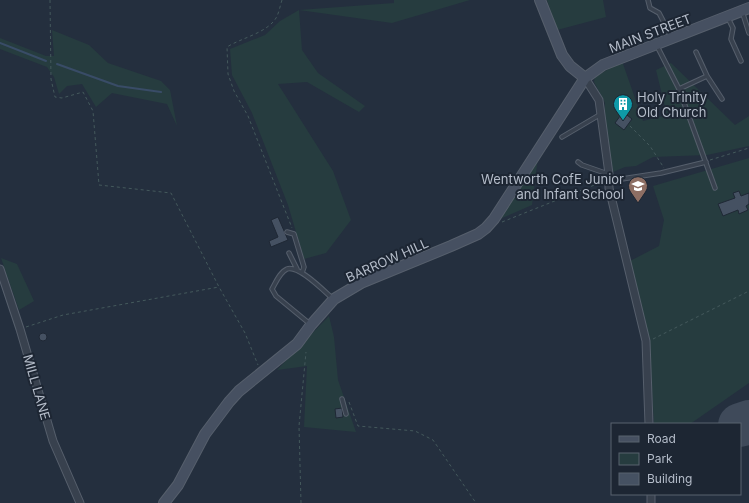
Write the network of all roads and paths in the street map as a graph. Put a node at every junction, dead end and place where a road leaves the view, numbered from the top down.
1 (50, 0) edge
2 (282, 0) edge
3 (540, 0) edge
4 (648, 0) edge
5 (745, 9) edge
6 (728, 16) junction
7 (749, 33) edge
8 (673, 39) junction
9 (657, 45) junction
10 (696, 52) dead end
11 (741, 61) dead end
12 (707, 76) junction
13 (586, 78) junction
14 (679, 89) junction
15 (722, 99) dead end
16 (602, 114) junction
17 (630, 126) dead end
18 (562, 138) dead end
19 (749, 148) edge
20 (578, 162) dead end
21 (706, 162) junction
22 (667, 171) junction
23 (609, 177) junction
24 (715, 188) dead end
25 (506, 220) dead end
26 (287, 232) dead end
27 (294, 234) junction
28 (289, 253) dead end
29 (0, 269) edge
30 (297, 269) junction
31 (302, 273) junction
32 (219, 287) junction
33 (749, 291) edge
34 (334, 299) junction
35 (311, 325) junction
36 (20, 329) junction
37 (646, 341) junction
38 (306, 352) dead end
39 (262, 373) junction
40 (342, 399) joint
41 (346, 414) dead end
42 (649, 423) edge
43 (80, 503) edge
44 (164, 503) edge
45 (301, 503) edge
46 (476, 503) edge

1 - 32 path
2 - 27 path
3 - 13 main road
4 - 8 lane
5 - 6 main road, MAIN STREET
5 - 7 lane
6 - 8 main road, MAIN STREET
6 - 11 lane
8 - 9 main road, MAIN STREET
9 - 13 main road, MAIN STREET
9 - 14 lane
10 - 12 lane
12 - 14 lane
12 - 15 lane
13 - 16 street
13 - 34 main road, BARROW HILL
14 - 21 lane
16 - 18 lane
16 - 23 street
17 - 22 path
19 - 21 path
20 - 23 lane
21 - 22 lane
21 - 24 lane
22 - 23 lane
23 - 25 path
23 - 37 street
26 - 27 lane
27 - 31 lane
28 - 30 lane
29 - 36 street, MILL LANE
30 - 31 lane
30 - 35 lane
31 - 34 lane
32 - 36 path
32 - 39 path
33 - 37 path
34 - 35 main road, BARROW HILL
35 - 39 main road, BARROW HILL
36 - 43 street, MILL LANE
37 - 42 street
38 - 45 path
39 - 44 main road, BARROW HILL
40 - 41 lane
40 - 46 path

